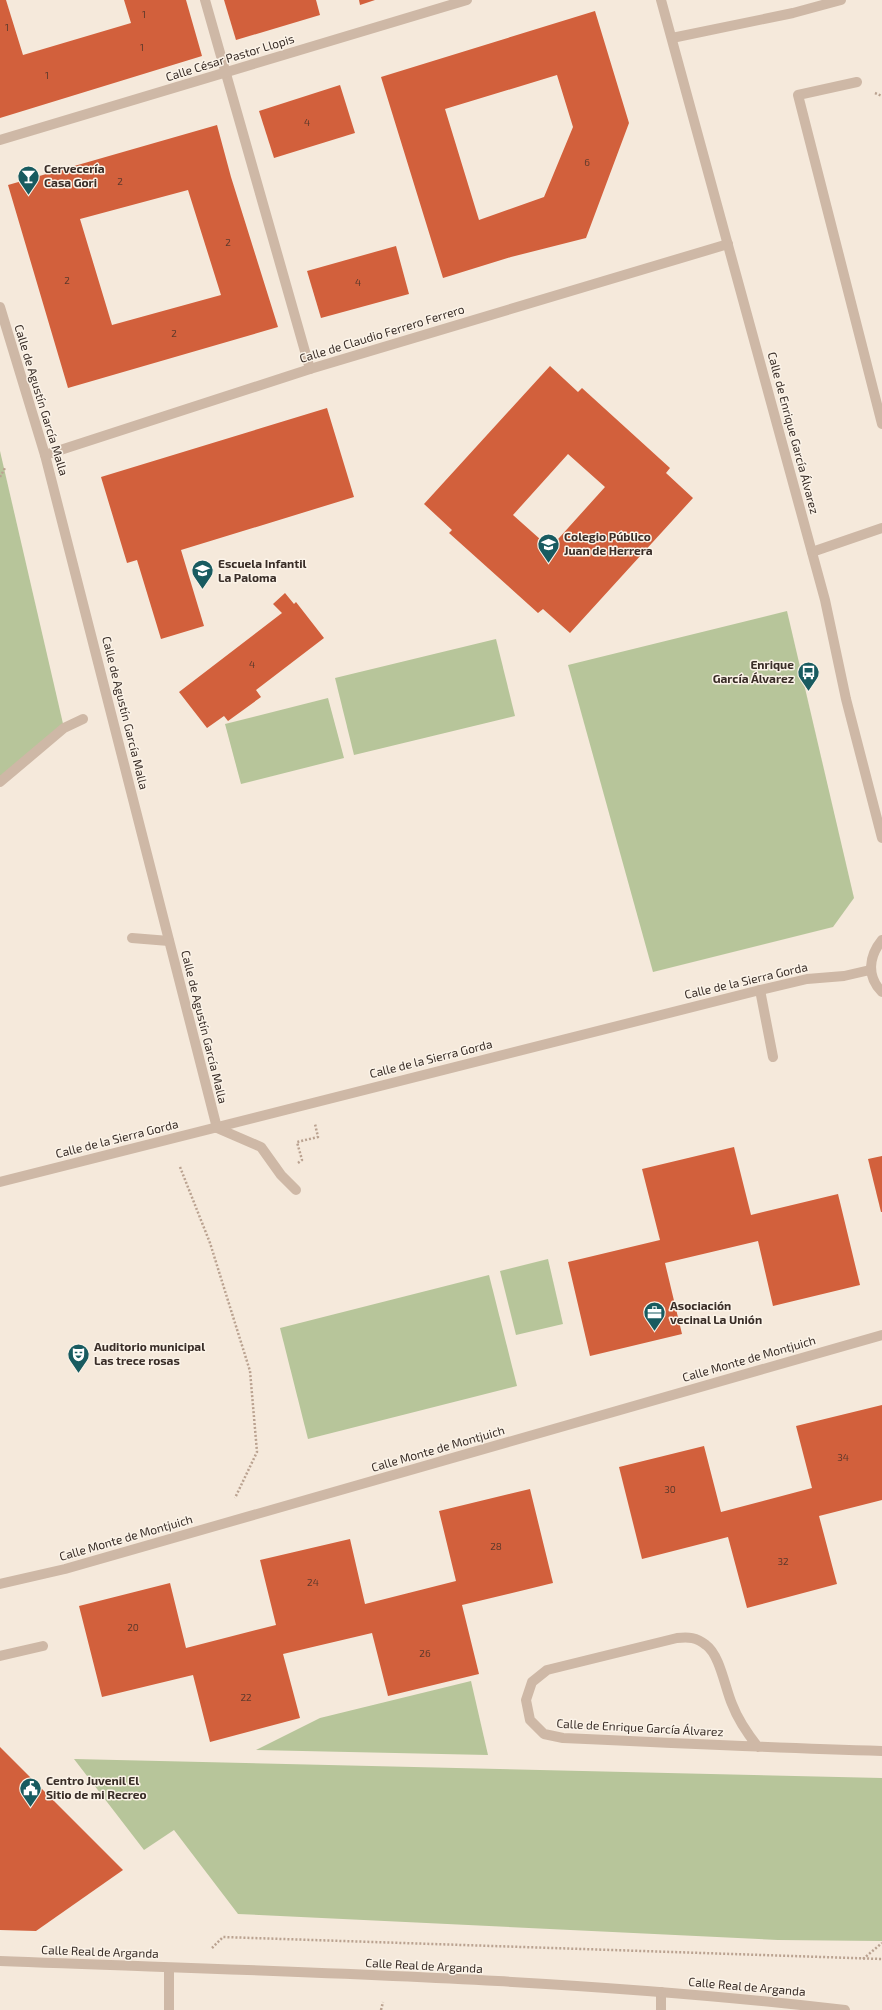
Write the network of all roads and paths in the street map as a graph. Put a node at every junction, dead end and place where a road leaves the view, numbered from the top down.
1 (205, 0) edge
2 (467, 0) edge
3 (661, 0) edge
4 (841, 0) edge
5 (672, 38) junction
6 (224, 73) junction
7 (857, 82) dead end
8 (0, 140) edge
9 (728, 244) junction
10 (0, 307) edge
11 (310, 369) junction
12 (882, 424) edge
13 (45, 455) junction
14 (5, 468) dead end
15 (0, 477) edge
16 (882, 528) edge
17 (812, 552) junction
18 (83, 719) dead end
19 (0, 782) edge
20 (882, 838) edge
21 (132, 938) dead end
22 (882, 940) edge
23 (169, 941) junction
24 (870, 970) junction
25 (760, 990) junction
26 (882, 992) edge
27 (773, 1057) dead end
28 (314, 1121) dead end
29 (217, 1128) junction
30 (296, 1164) dead end
31 (180, 1167) dead end
32 (0, 1182) edge
33 (296, 1190) dead end
34 (882, 1335) edge
35 (223, 1524) junction
36 (0, 1584) edge
37 (42, 1646) dead end
38 (0, 1656) edge
39 (758, 1747) junction
40 (882, 1751) edge
41 (882, 1943) edge
42 (210, 1949) dead end
43 (882, 1959) edge
44 (863, 1960) junction
45 (0, 1961) edge
46 (169, 1968) junction
47 (661, 1992) junction
48 (383, 2002) dead end
49 (169, 2010) edge
50 (381, 2010) edge
51 (661, 2010) edge
52 (845, 2010) edge

1 - 6 street
2 - 6 street, Calle César Pastor Llopis
3 - 5 street, Calle de Enrique García Álvarez
4 - 5 street
5 - 9 street, Calle de Enrique García Álvarez
6 - 8 street, Calle César Pastor Llopis
6 - 11 street
7 - 12 street
9 - 11 street, Calle de Claudio Ferrero Ferrero
9 - 17 street, Calle de Enrique García Álvarez
10 - 13 street, Calle de Agustín García Malla
11 - 13 street, Calle de Claudio Ferrero Ferrero
13 - 23 street, Calle de Agustín García Malla
14 - 15 path
16 - 17 street
17 - 20 street, Calle de Enrique García Álvarez
18 - 19 street
21 - 23 street
22 - 24 street
23 - 29 street, Calle de Agustín García Malla
24 - 25 street, Calle de la Sierra Gorda
24 - 26 street
25 - 27 street
25 - 29 street, Calle de la Sierra Gorda
28 - 30 path
29 - 32 street, Calle de la Sierra Gorda
29 - 33 street
31 - 35 path
34 - 35 street, Calle Monte de Montjuich
35 - 36 street, Calle Monte de Montjuich
37 - 38 street
39 - 39 street, Calle de Enrique García Álvarez
39 - 40 street, Calle de Enrique García Álvarez
41 - 44 path
42 - 44 path
43 - 44 path
45 - 46 street, Calle Real de Arganda
46 - 47 street, Calle Real de Arganda
46 - 49 street
47 - 51 street
47 - 52 street, Calle Real de Arganda
48 - 50 path

